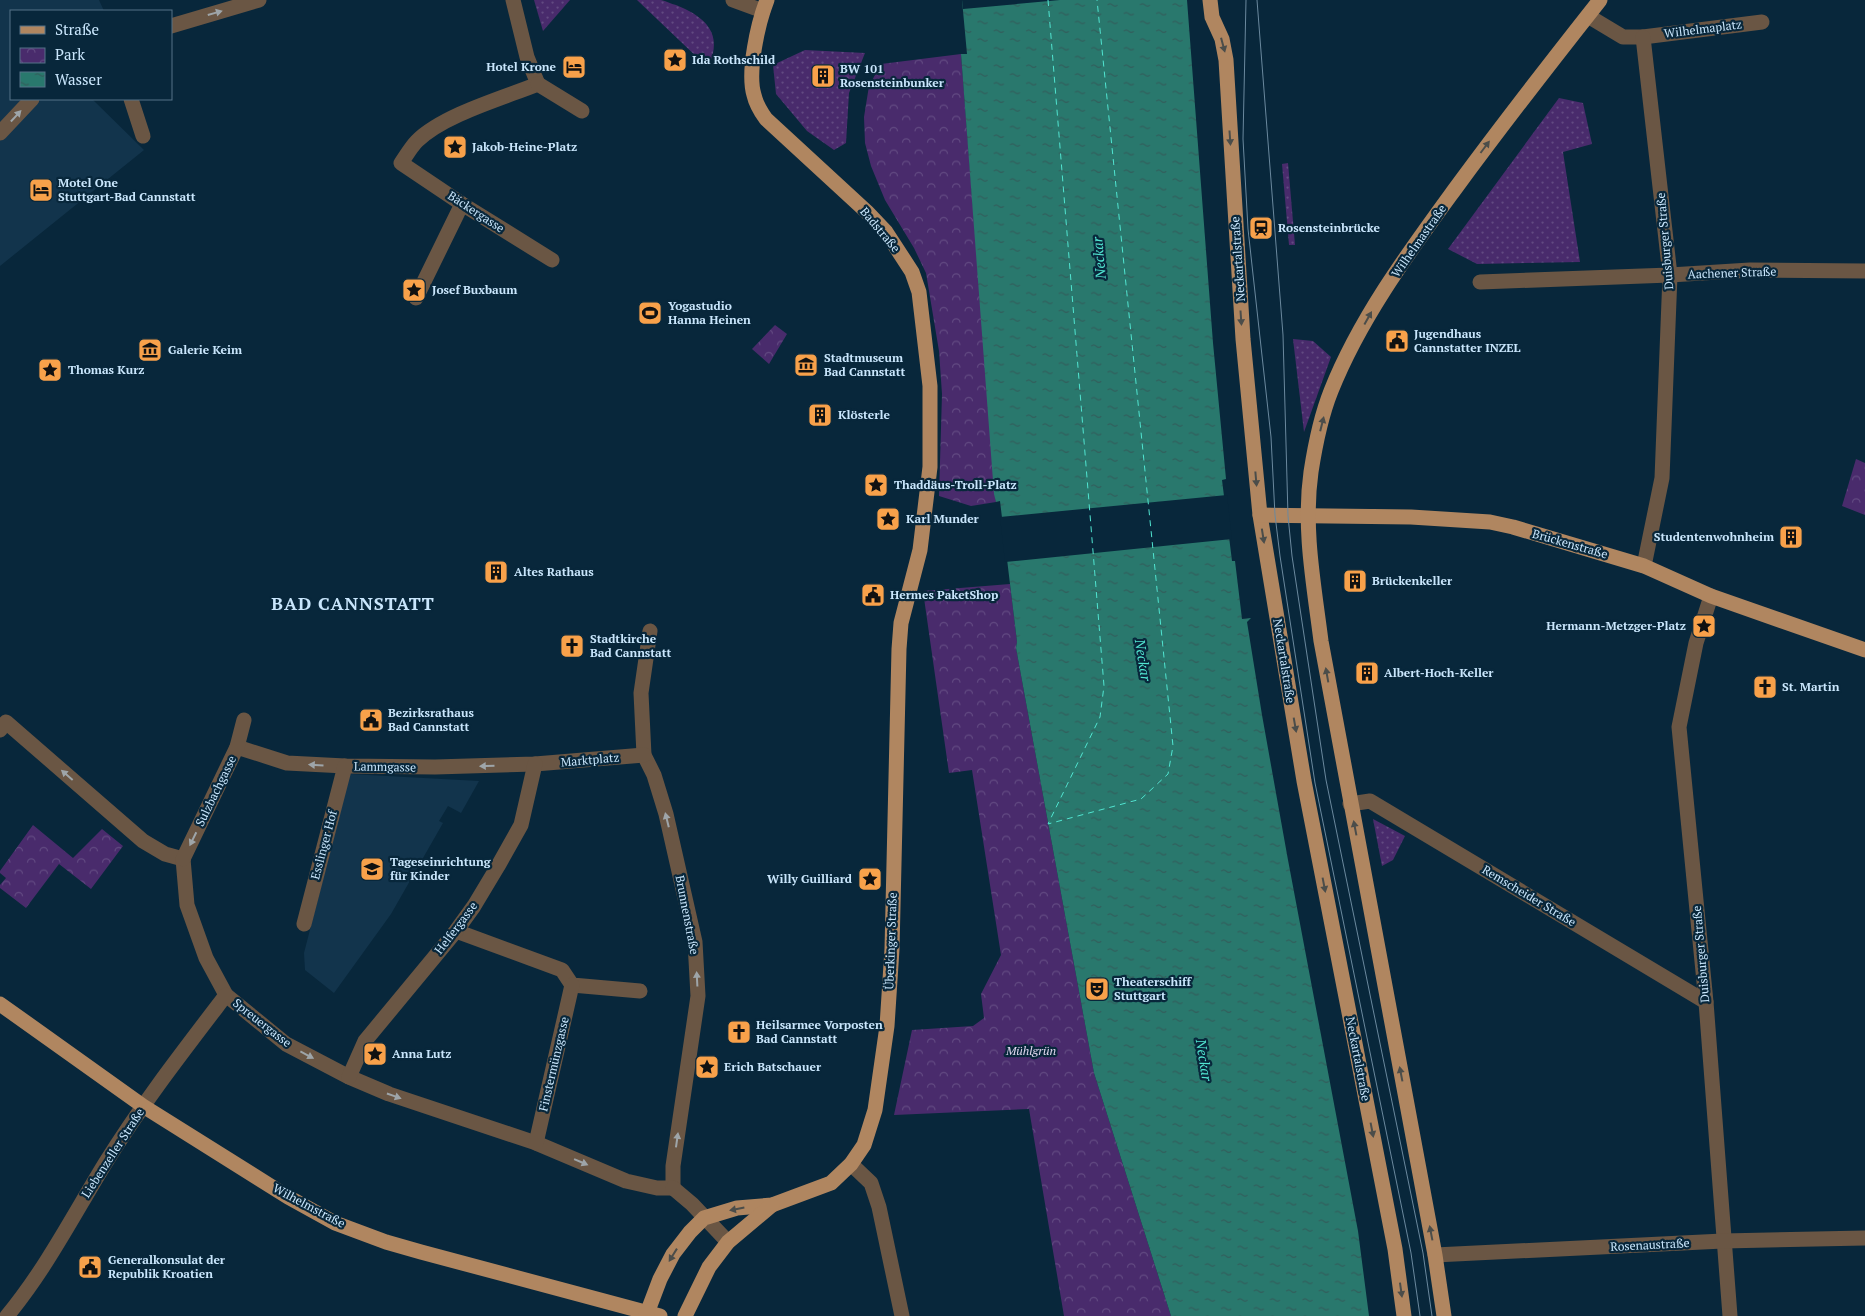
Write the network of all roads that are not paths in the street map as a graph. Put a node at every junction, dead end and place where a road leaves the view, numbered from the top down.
1 (260, 0) edge
2 (514, 0) edge
3 (733, 0) edge
4 (1600, 0) edge
5 (1211, 1) edge
6 (763, 4) edge
7 (1588, 16) junction
8 (1762, 22) dead end
9 (172, 26) edge
10 (1644, 37) junction
11 (538, 84) junction
12 (31, 100) edge
13 (131, 100) edge
14 (582, 111) dead end
15 (0, 132) edge
16 (143, 136) dead end
17 (462, 204) junction
18 (552, 260) dead end
19 (1865, 271) edge
20 (1670, 275) junction
21 (1480, 282) dead end
22 (416, 298) dead end
23 (1260, 515) junction
24 (1308, 515) junction
25 (920, 550) joint
26 (1644, 566) junction
27 (1710, 596) junction
28 (650, 631) dead end
29 (1865, 650) edge
30 (244, 720) dead end
31 (3, 726) edge
32 (237, 747) junction
33 (644, 755) junction
34 (535, 764) junction
35 (345, 766) junction
36 (1350, 804) junction
37 (183, 859) junction
38 (304, 924) dead end
39 (456, 931) junction
40 (572, 985) junction
41 (640, 991) dead end
42 (226, 995) junction
43 (1706, 1002) junction
44 (0, 1004) edge
45 (349, 1077) junction
46 (143, 1106) junction
47 (536, 1143) junction
48 (851, 1164) junction
49 (673, 1188) junction
50 (772, 1205) junction
51 (704, 1218) junction
52 (1865, 1238) edge
53 (1723, 1241) junction
54 (728, 1242) junction
55 (1435, 1255) junction
56 (651, 1315) edge
57 (7, 1316) edge
58 (686, 1316) edge
59 (902, 1316) edge
60 (1404, 1316) edge
61 (1444, 1316) edge
62 (1730, 1316) edge

9 -> 1 street
2 - 11 street
3 - 6 street, Badstraße
4 - 7 main road, Wilhelmastraße
5 -> 23 main road, Neckartalstraße
6 - 25 main road, Badstraße
7 - 10 street
24 -> 7 main road, Wilhelmastraße
8 - 10 street, Wilhelmaplatz
10 - 20 street, Duisburger Straße
11 - 14 street
11 - 17 street, Bäckergasse
15 -> 12 street
13 - 16 street
17 - 18 street, Bäckergasse
17 - 22 street
19 - 20 street, Aachener Straße
20 - 21 street, Aachener Straße
20 - 26 street, Duisburger Straße
23 - 24 main road, Brückenstraße
23 -> 60 main road, Neckartalstraße
24 - 26 main road, Brückenstraße
36 -> 24 main road
25 - 48 main road, Überkinger Straße
26 - 27 main road, Brückenstraße
27 - 29 main road, Brückenstraße
27 - 43 street, Duisburger Straße
28 - 33 street, Brunnenstraße
30 - 32 street, Sulzbachgasse
37 -> 31 street
35 -> 32 street, Lammgasse
32 -> 37 street, Sulzbachgasse
33 - 34 street, Marktplatz
49 -> 33 street, Brunnenstraße
34 -> 35 street, Lammgasse
34 - 39 street, Helfergasse
35 - 38 street, Esslinger Hof
36 - 43 street, Remscheider Straße
55 -> 36 main road
37 - 42 street, Spreuergasse
39 - 40 street
39 - 45 street, Helfergasse
40 - 41 street
40 - 47 street, Finstermünzgasse
42 -> 45 street, Spreuergasse
42 - 46 street, Liebenzeller Straße
43 - 53 street, Duisburger Straße
44 - 46 main road, Wilhelmstraße
45 -> 47 street, Spreuergasse
46 - 56 main road, Wilhelmstraße
46 - 57 street, Liebenzeller Straße
47 -> 49 street, Spreuergasse
48 - 50 main road
48 - 59 street
49 - 51 street
50 -> 51 main road
50 - 54 main road
51 - 54 street
51 -> 56 main road
52 - 53 street, Rosenaustraße
53 - 55 street, Rosenaustraße
53 - 62 street, Duisburger Straße
54 - 58 main road
55 - 61 main road

